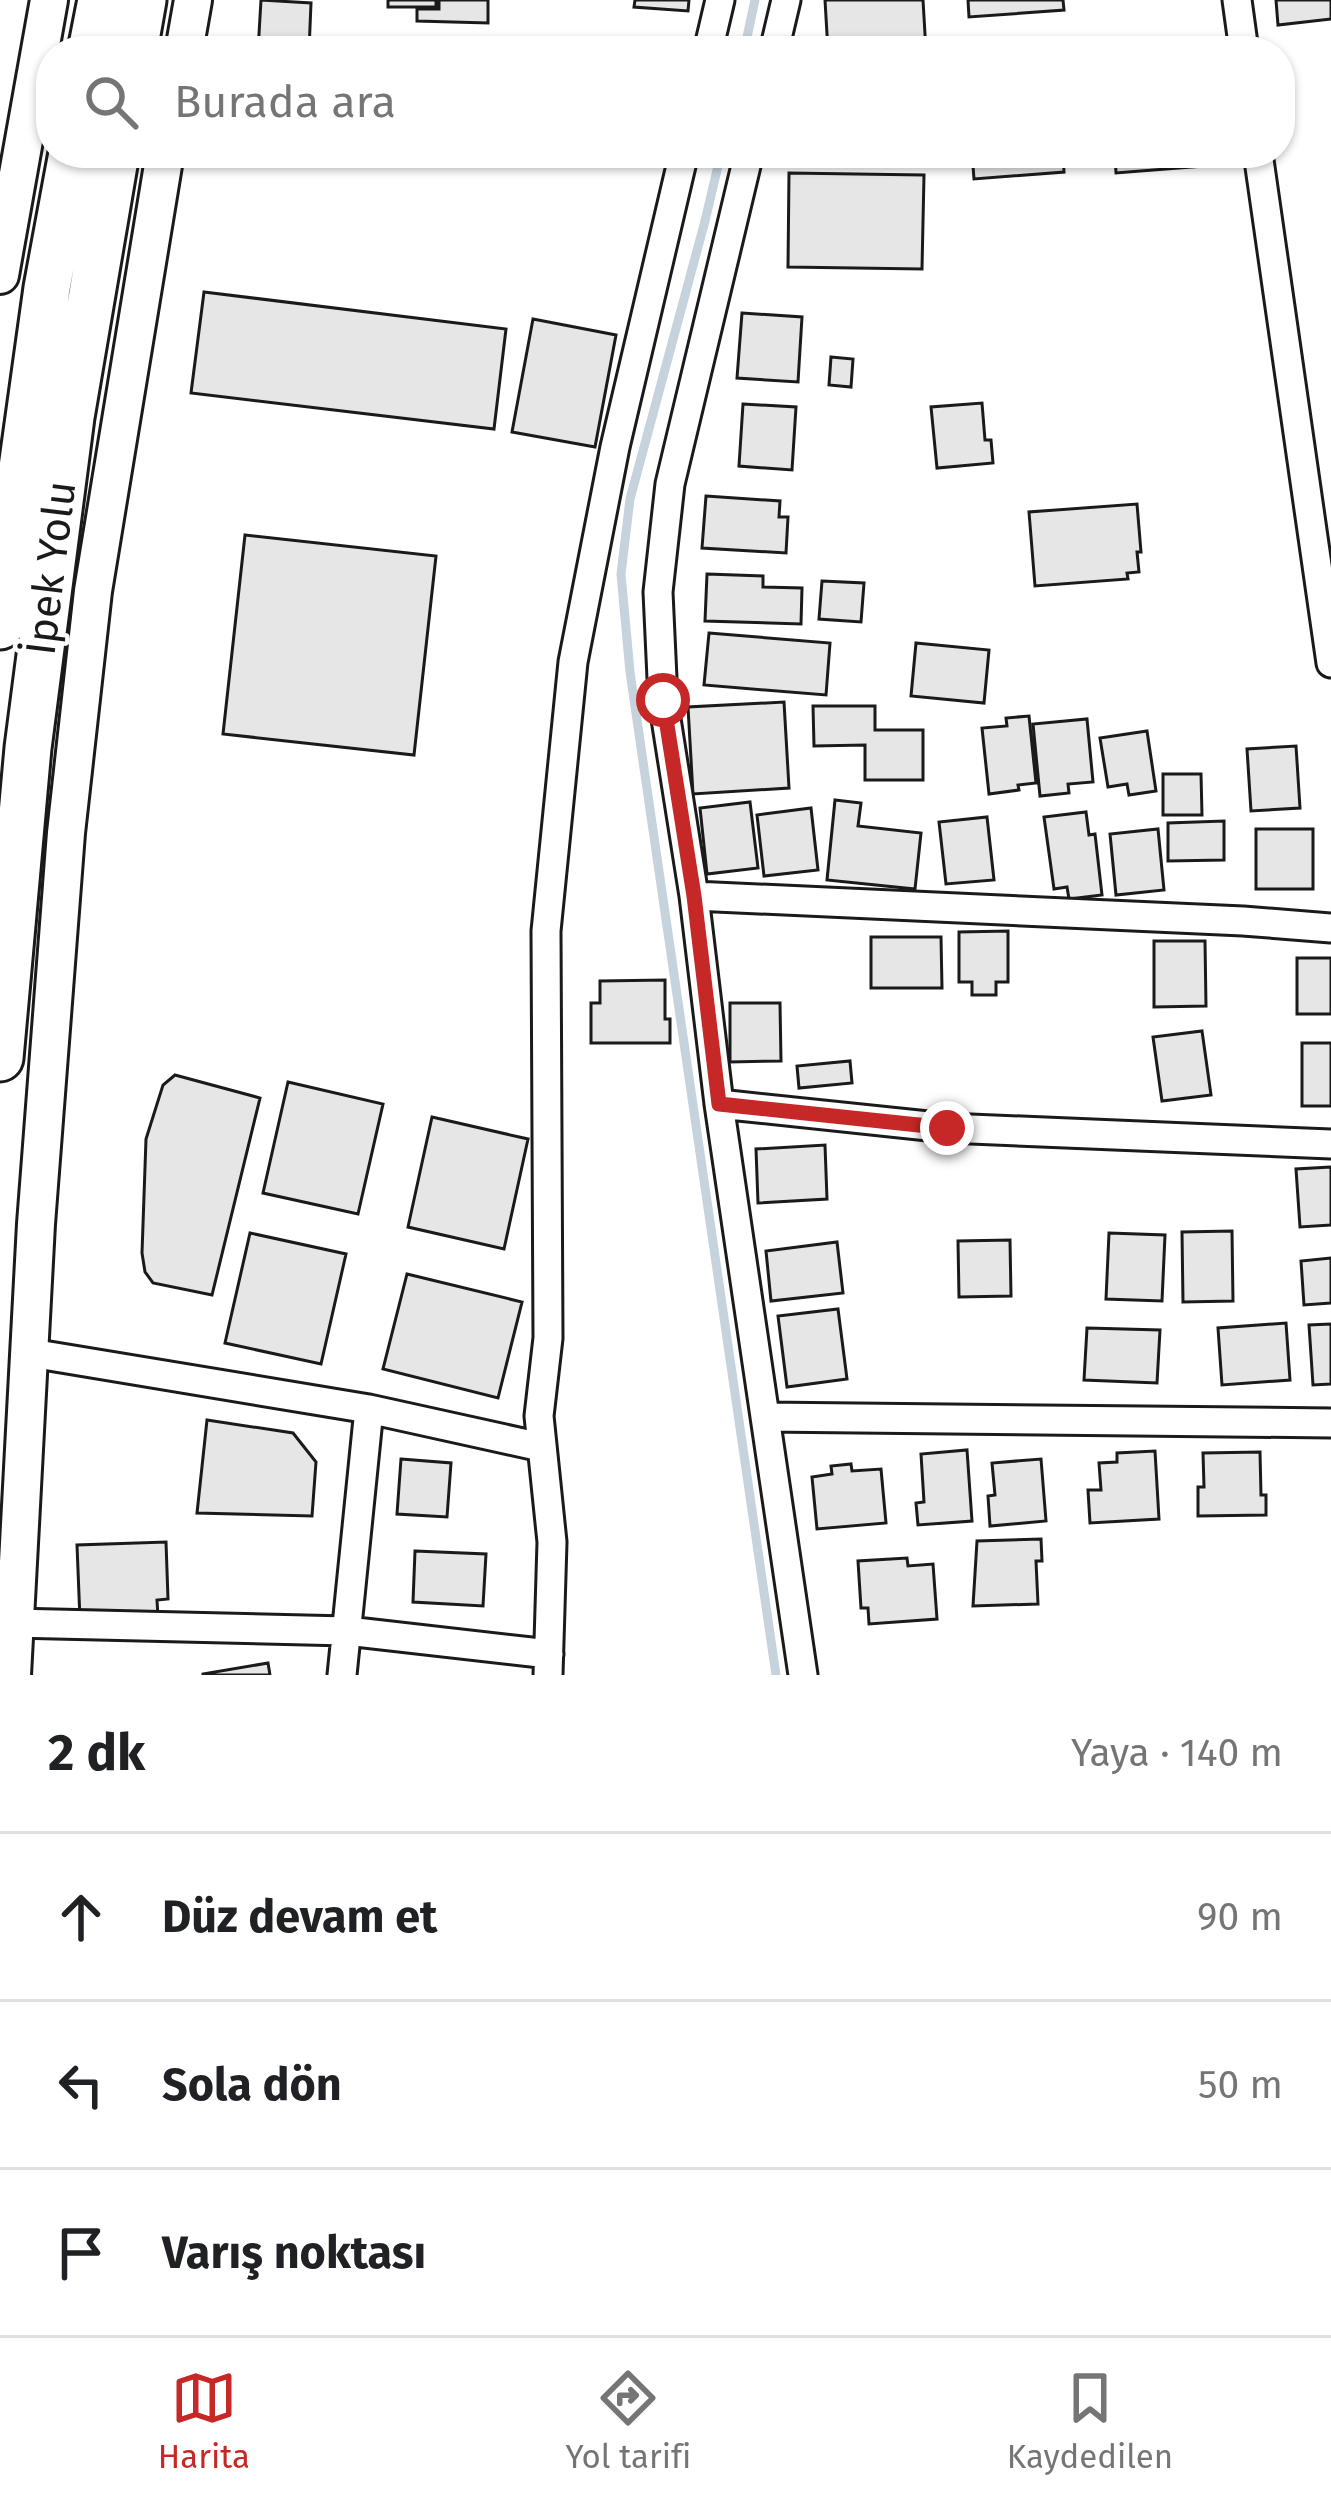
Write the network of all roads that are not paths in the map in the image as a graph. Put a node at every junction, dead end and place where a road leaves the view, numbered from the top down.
1 (49, 0) edge
2 (101, 0) edge
3 (143, 0) edge
4 (194, 0) edge
5 (720, 0) edge
6 (786, 0) edge
7 (1237, 0) edge
8 (43, 36) edge
9 (94, 36) edge
10 (137, 36) edge
11 (187, 36) edge
12 (712, 36) edge
13 (778, 36) edge
14 (1242, 36) edge
15 (36, 73) edge
16 (69, 168) edge
17 (113, 168) edge
18 (162, 168) edge
19 (680, 168) edge
20 (745, 168) edge
21 (1260, 168) edge
22 (0, 275) edge
23 (0, 626) edge
24 (1330, 648) edge
25 (694, 896) junction
26 (1331, 928) edge
27 (0, 1058) edge
28 (719, 1104) junction
29 (1331, 1144) edge
30 (31, 1353) junction
31 (369, 1409) junction
32 (765, 1417) junction
33 (1331, 1423) edge
34 (541, 1447) junction
35 (13, 1623) junction
36 (347, 1631) junction
37 (548, 1665) edge
38 (12, 1675) edge
39 (342, 1675) edge
40 (803, 1675) edge

1 - 8 street
2 - 9 highway
3 - 10 highway
4 - 11 street
5 - 12 street
6 - 13 street
7 - 14 street
15 - 22 street
16 - 23 highway, İpek Yolu
17 - 27 highway, İpek Yolu
18 - 30 street
19 - 34 street
20 - 25 street
21 - 24 street
25 - 26 street
25 - 28 street
28 - 29 street
28 - 32 street
30 - 31 street
30 - 35 street
31 - 34 street
31 - 36 street
32 - 33 street
32 - 40 street
34 - 37 street
35 - 36 street
35 - 38 street
36 - 37 street
36 - 39 street

